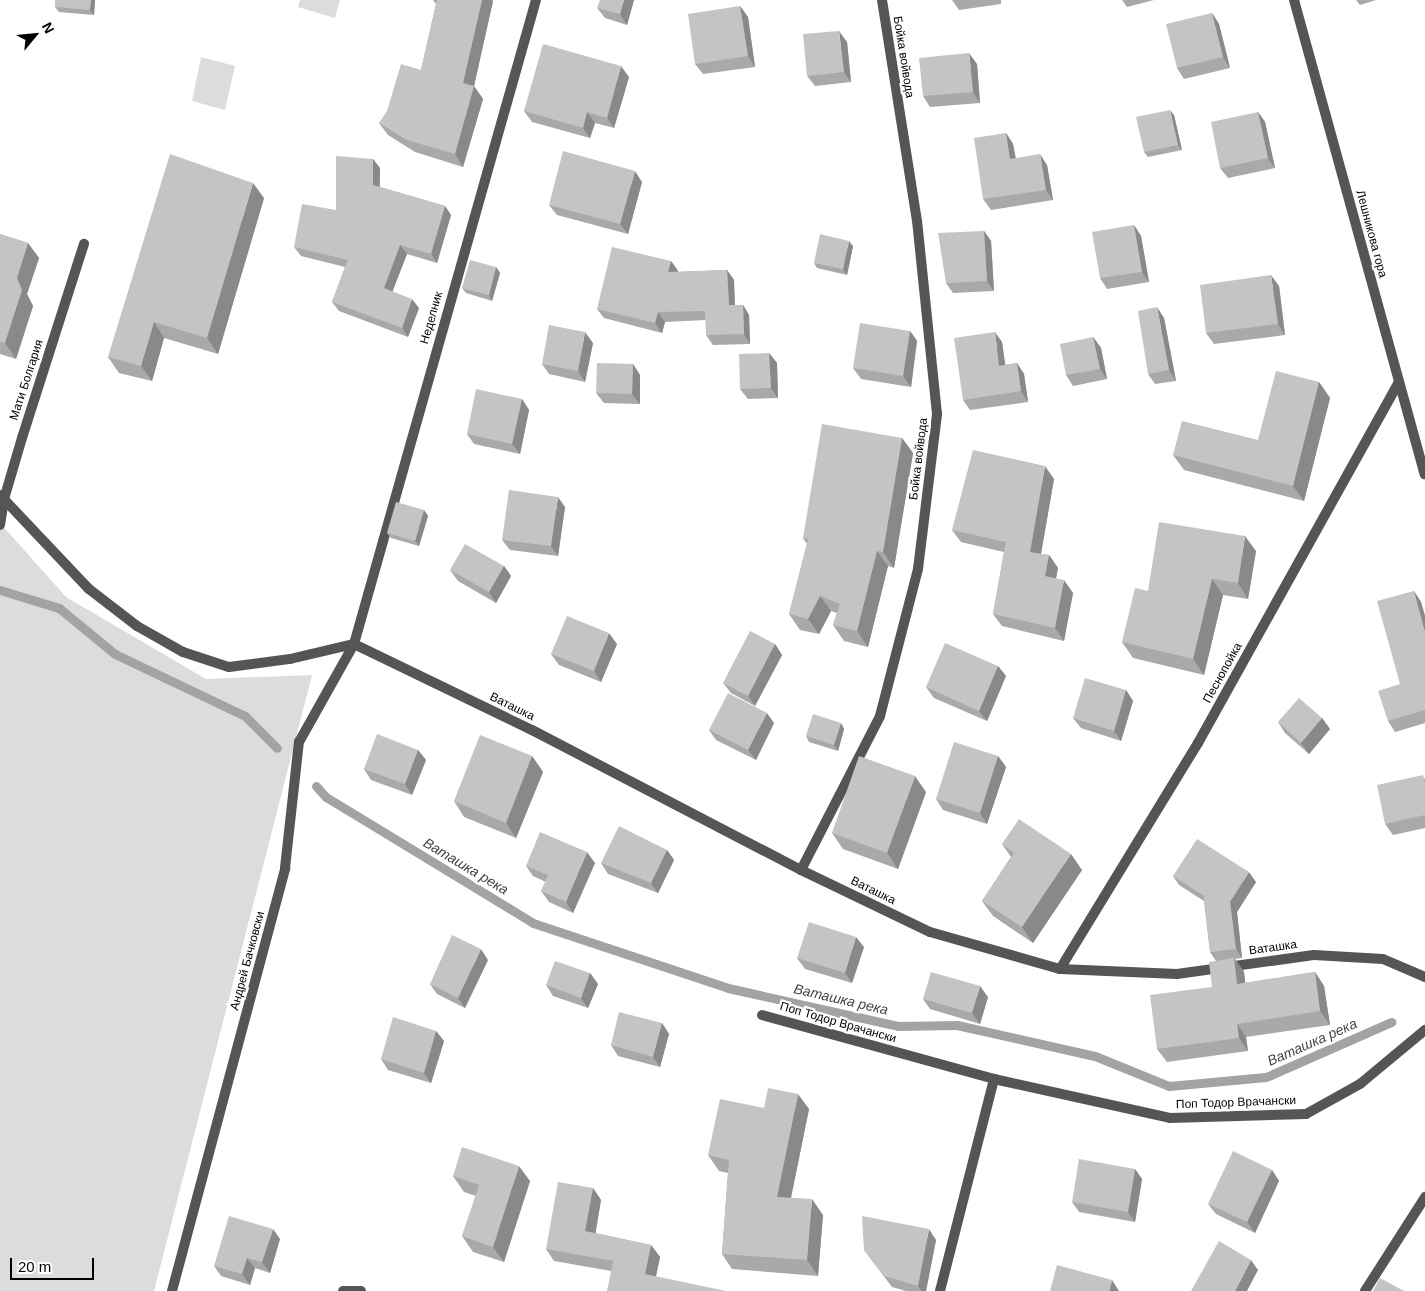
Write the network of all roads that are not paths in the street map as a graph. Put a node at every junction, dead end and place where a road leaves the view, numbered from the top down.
1 (536, 0) edge
2 (882, 0) edge
3 (1294, 0) edge
4 (84, 244) dead end
5 (1398, 383) junction
6 (1425, 474) edge
7 (2, 497) edge
8 (0, 526) edge
9 (354, 644) junction
10 (801, 870) junction
11 (1060, 970) junction
12 (1425, 977) edge
13 (762, 1015) dead end
14 (1425, 1030) edge
15 (994, 1079) junction
16 (1425, 1197) edge
17 (172, 1291) edge
18 (343, 1291) edge
19 (361, 1291) edge
20 (940, 1291) edge
21 (1365, 1291) edge

1 - 9 street, Неделник
2 - 10 street, Бойка войвода
3 - 5 street, Лешникова гора
4 - 7 street, Мати Болгария
5 - 6 street, Лешникова гора
5 - 11 street, Песнопойка
7 - 8 street, Мати Болгария
7 - 9 street
9 - 10 street, Ваташка
9 - 17 street, Андрей Бачковски
10 - 11 street, Ваташка
11 - 12 street, Ваташка
13 - 15 street, Поп Тодор Врачански
14 - 15 street, Поп Тодор Врачански
15 - 20 street
16 - 21 street
18 - 19 street

